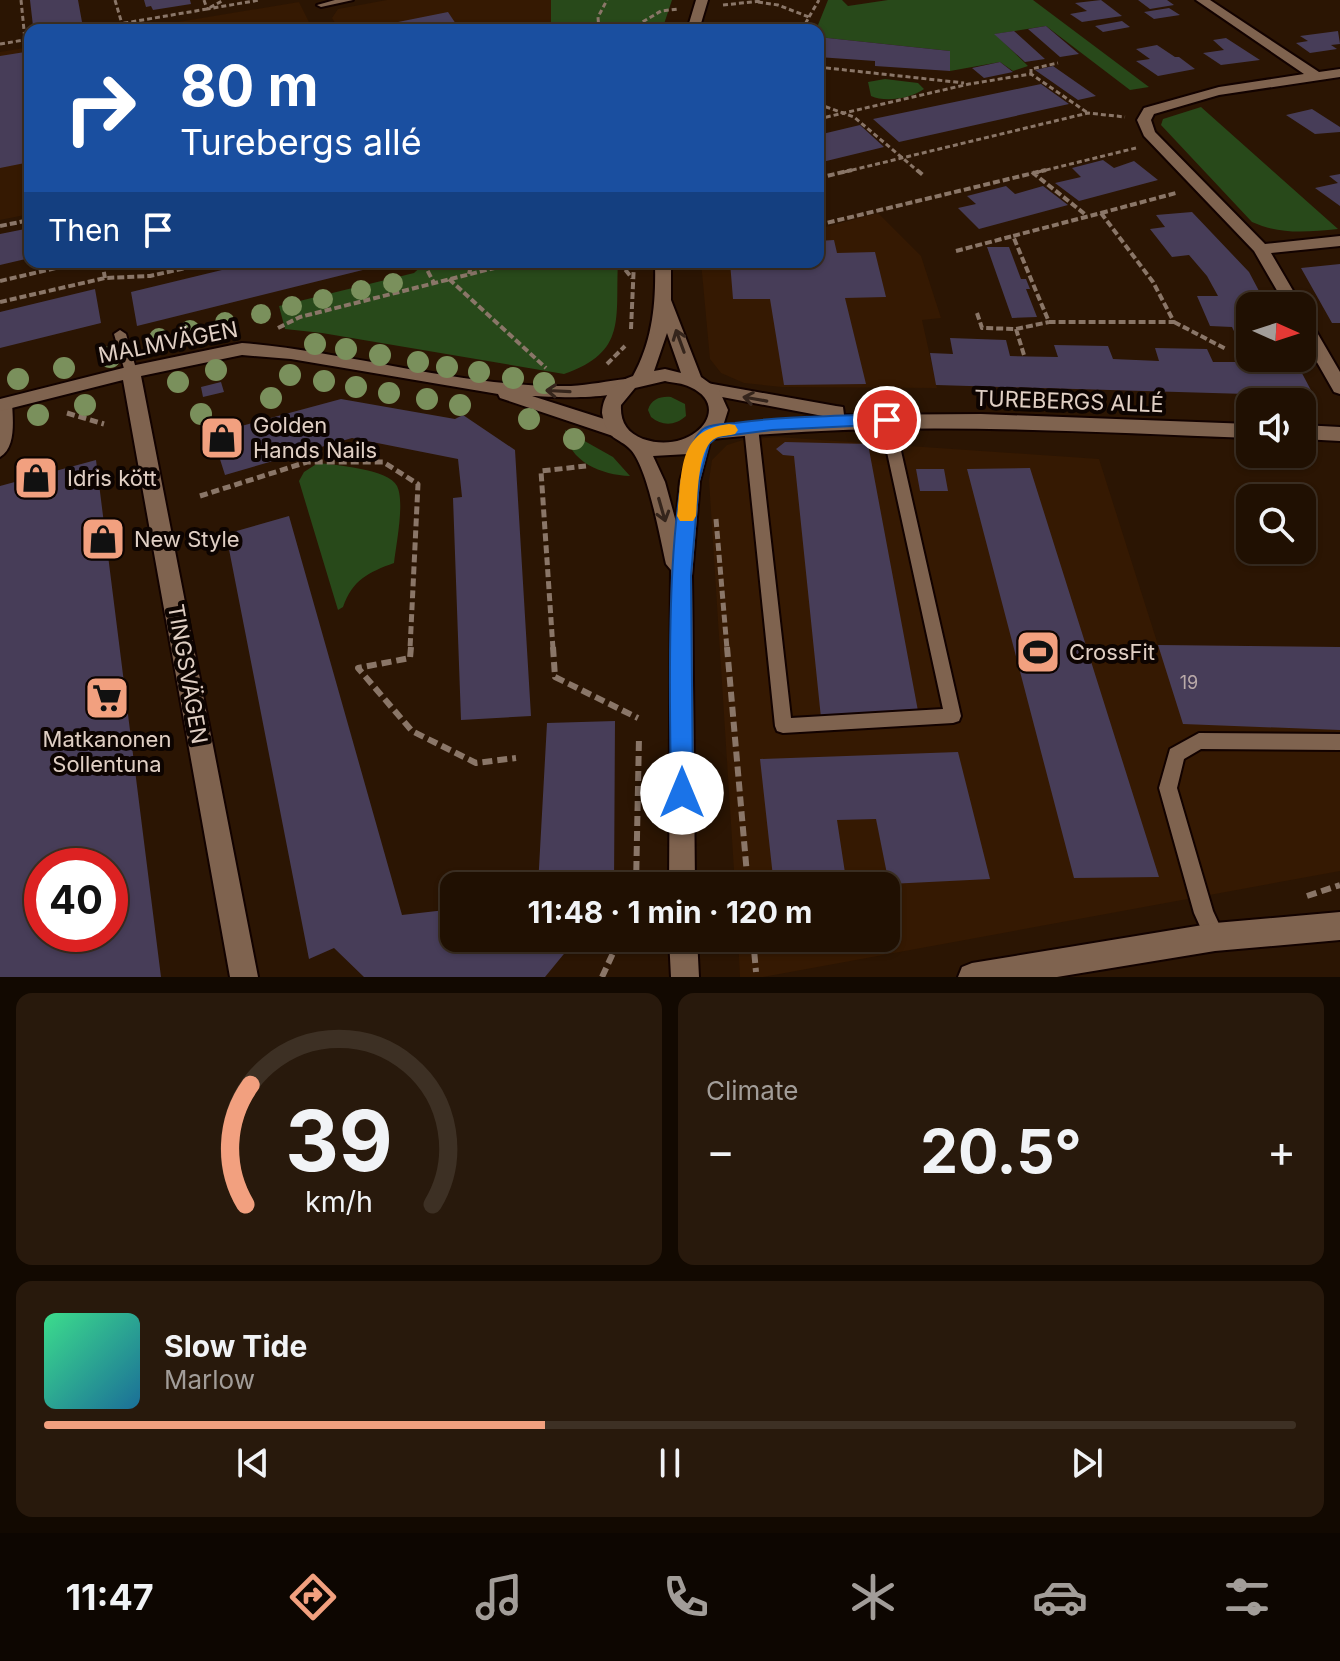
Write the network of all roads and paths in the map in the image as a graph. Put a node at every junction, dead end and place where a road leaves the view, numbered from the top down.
1 (21, 0) edge
2 (115, 0) edge
3 (204, 0) edge
4 (224, 0) edge
5 (260, 0) edge
6 (349, 0) edge
7 (607, 0) edge
8 (702, 0) edge
9 (765, 0) edge
10 (819, 0) edge
11 (1202, 0) edge
12 (758, 2) edge
13 (321, 5) dead end
14 (722, 5) dead end
15 (207, 9) junction
16 (679, 9) dead end
17 (809, 17) junction
18 (25, 24) edge
19 (122, 24) joint
20 (599, 24) edge
21 (639, 24) edge
22 (695, 24) edge
23 (805, 24) edge
24 (24, 41) edge
25 (0, 44) edge
26 (1058, 63) dead end
27 (824, 67) edge
28 (1340, 73) edge
29 (1031, 74) junction
30 (1316, 76) junction
31 (969, 84) junction
32 (824, 106) edge
33 (844, 113) junction
34 (1088, 113) junction
35 (824, 118) edge
36 (1132, 118) dead end
37 (1149, 133) junction
38 (903, 158) junction
39 (1032, 172) junction
40 (924, 176) dead end
41 (824, 177) edge
42 (1185, 191) dead end
43 (1100, 212) junction
44 (1086, 215) junction
45 (24, 221) edge
46 (824, 224) edge
47 (0, 226) edge
48 (1013, 236) junction
49 (1340, 241) edge
50 (1261, 249) junction
51 (956, 251) dead end
52 (56, 268) edge
53 (103, 268) edge
54 (185, 268) edge
55 (426, 268) edge
56 (470, 268) edge
57 (494, 268) edge
58 (624, 268) edge
59 (634, 268) edge
60 (663, 268) edge
61 (469, 274) junction
62 (105, 278) junction
63 (633, 278) junction
64 (449, 279) junction
65 (0, 281) edge
66 (434, 283) junction
67 (1286, 292) edge
68 (0, 302) edge
69 (665, 303) junction
70 (977, 313) dead end
71 (1049, 322) junction
72 (1174, 322) junction
73 (1016, 329) junction
74 (120, 334) dead end
75 (1316, 346) edge
76 (242, 349) junction
77 (1226, 349) dead end
78 (1024, 355) dead end
79 (603, 366) dead end
80 (547, 369) dead end
81 (131, 372) junction
82 (634, 382) junction
83 (700, 385) junction
84 (489, 387) junction
85 (1340, 388) edge
86 (3, 404) edge
87 (57, 415) dead end
88 (887, 420) junction
89 (104, 424) dead end
90 (751, 427) junction
91 (616, 430) junction
92 (1236, 431) edge
93 (1316, 433) edge
94 (1340, 434) edge
95 (706, 436) junction
96 (639, 446) junction
97 (0, 452) edge
98 (586, 466) dead end
99 (200, 496) dead end
100 (715, 503) dead end
101 (681, 576) junction
102 (638, 718) dead end
103 (639, 737) dead end
104 (1340, 742) edge
105 (516, 758) dead end
106 (636, 872) edge
107 (682, 872) edge
108 (747, 872) edge
109 (1340, 926) edge
110 (1215, 937) junction
111 (614, 952) edge
112 (684, 952) edge
113 (754, 952) edge
114 (756, 972) dead end
115 (244, 977) edge
116 (602, 977) edge
117 (685, 977) edge
118 (972, 977) edge

1 - 18 path
2 - 19 path
3 - 15 path
4 - 15 path
5 - 15 path
6 - 13 lane
7 - 20 path
8 - 22 street
9 - 12 path
10 - 17 path
11 - 30 street
12 - 14 path
12 - 17 path
15 - 19 path
16 - 21 path
17 - 23 path
24 - 25 path
26 - 29 path
27 - 31 path
28 - 30 street
29 - 31 path
29 - 34 path
30 - 37 street
31 - 33 path
32 - 33 path
33 - 35 path
33 - 38 path
34 - 36 path
34 - 38 path
37 - 39 path
37 - 50 street
38 - 40 path
38 - 41 path
39 - 44 path
39 - 46 path
42 - 43 path
43 - 44 path
43 - 72 path
44 - 48 path
45 - 47 path
48 - 51 path
48 - 71 path
49 - 50 street
50 - 67 street
52 - 65 path
53 - 62 path
54 - 62 path
55 - 66 path
56 - 61 path
57 - 61 path
58 - 63 path
59 - 63 path
60 - 69 street
61 - 64 path
62 - 68 path
63 - 79 path
64 - 66 path
64 - 80 path
66 - 76 path
69 - 82 street
83 -> 69 street
70 - 73 path
71 - 72 path
71 - 73 path
72 - 77 path
73 - 78 path
74 - 81 lane
75 - 85 street
76 - 81 street, MALMVÄGEN
76 - 84 street, MALMVÄGEN
81 - 86 street, MALMVÄGEN
81 - 115 street, TINGSVÄGEN
82 - 83 street
82 -> 84 street, MALMVÄGEN
82 - 91 street
88 -> 83 street, TUREBERGS ALLÉ
83 - 95 street
84 - 91 street, MALMVÄGEN
86 - 97 lane
87 - 89 path
88 - 90 street, TUREBERGS ALLÉ
88 - 90 lane
88 - 92 street, TUREBERGS ALLÉ
90 - 95 street, TUREBERGS ALLÉ
91 - 96 street
93 - 94 street
95 - 96 street
95 - 101 street
96 -> 101 street
98 - 102 path
99 - 105 path
100 - 108 path
101 - 107 street
103 - 106 path
104 - 110 lane
109 - 110 street
110 - 118 street
111 - 116 path
112 - 117 street
113 - 114 path

